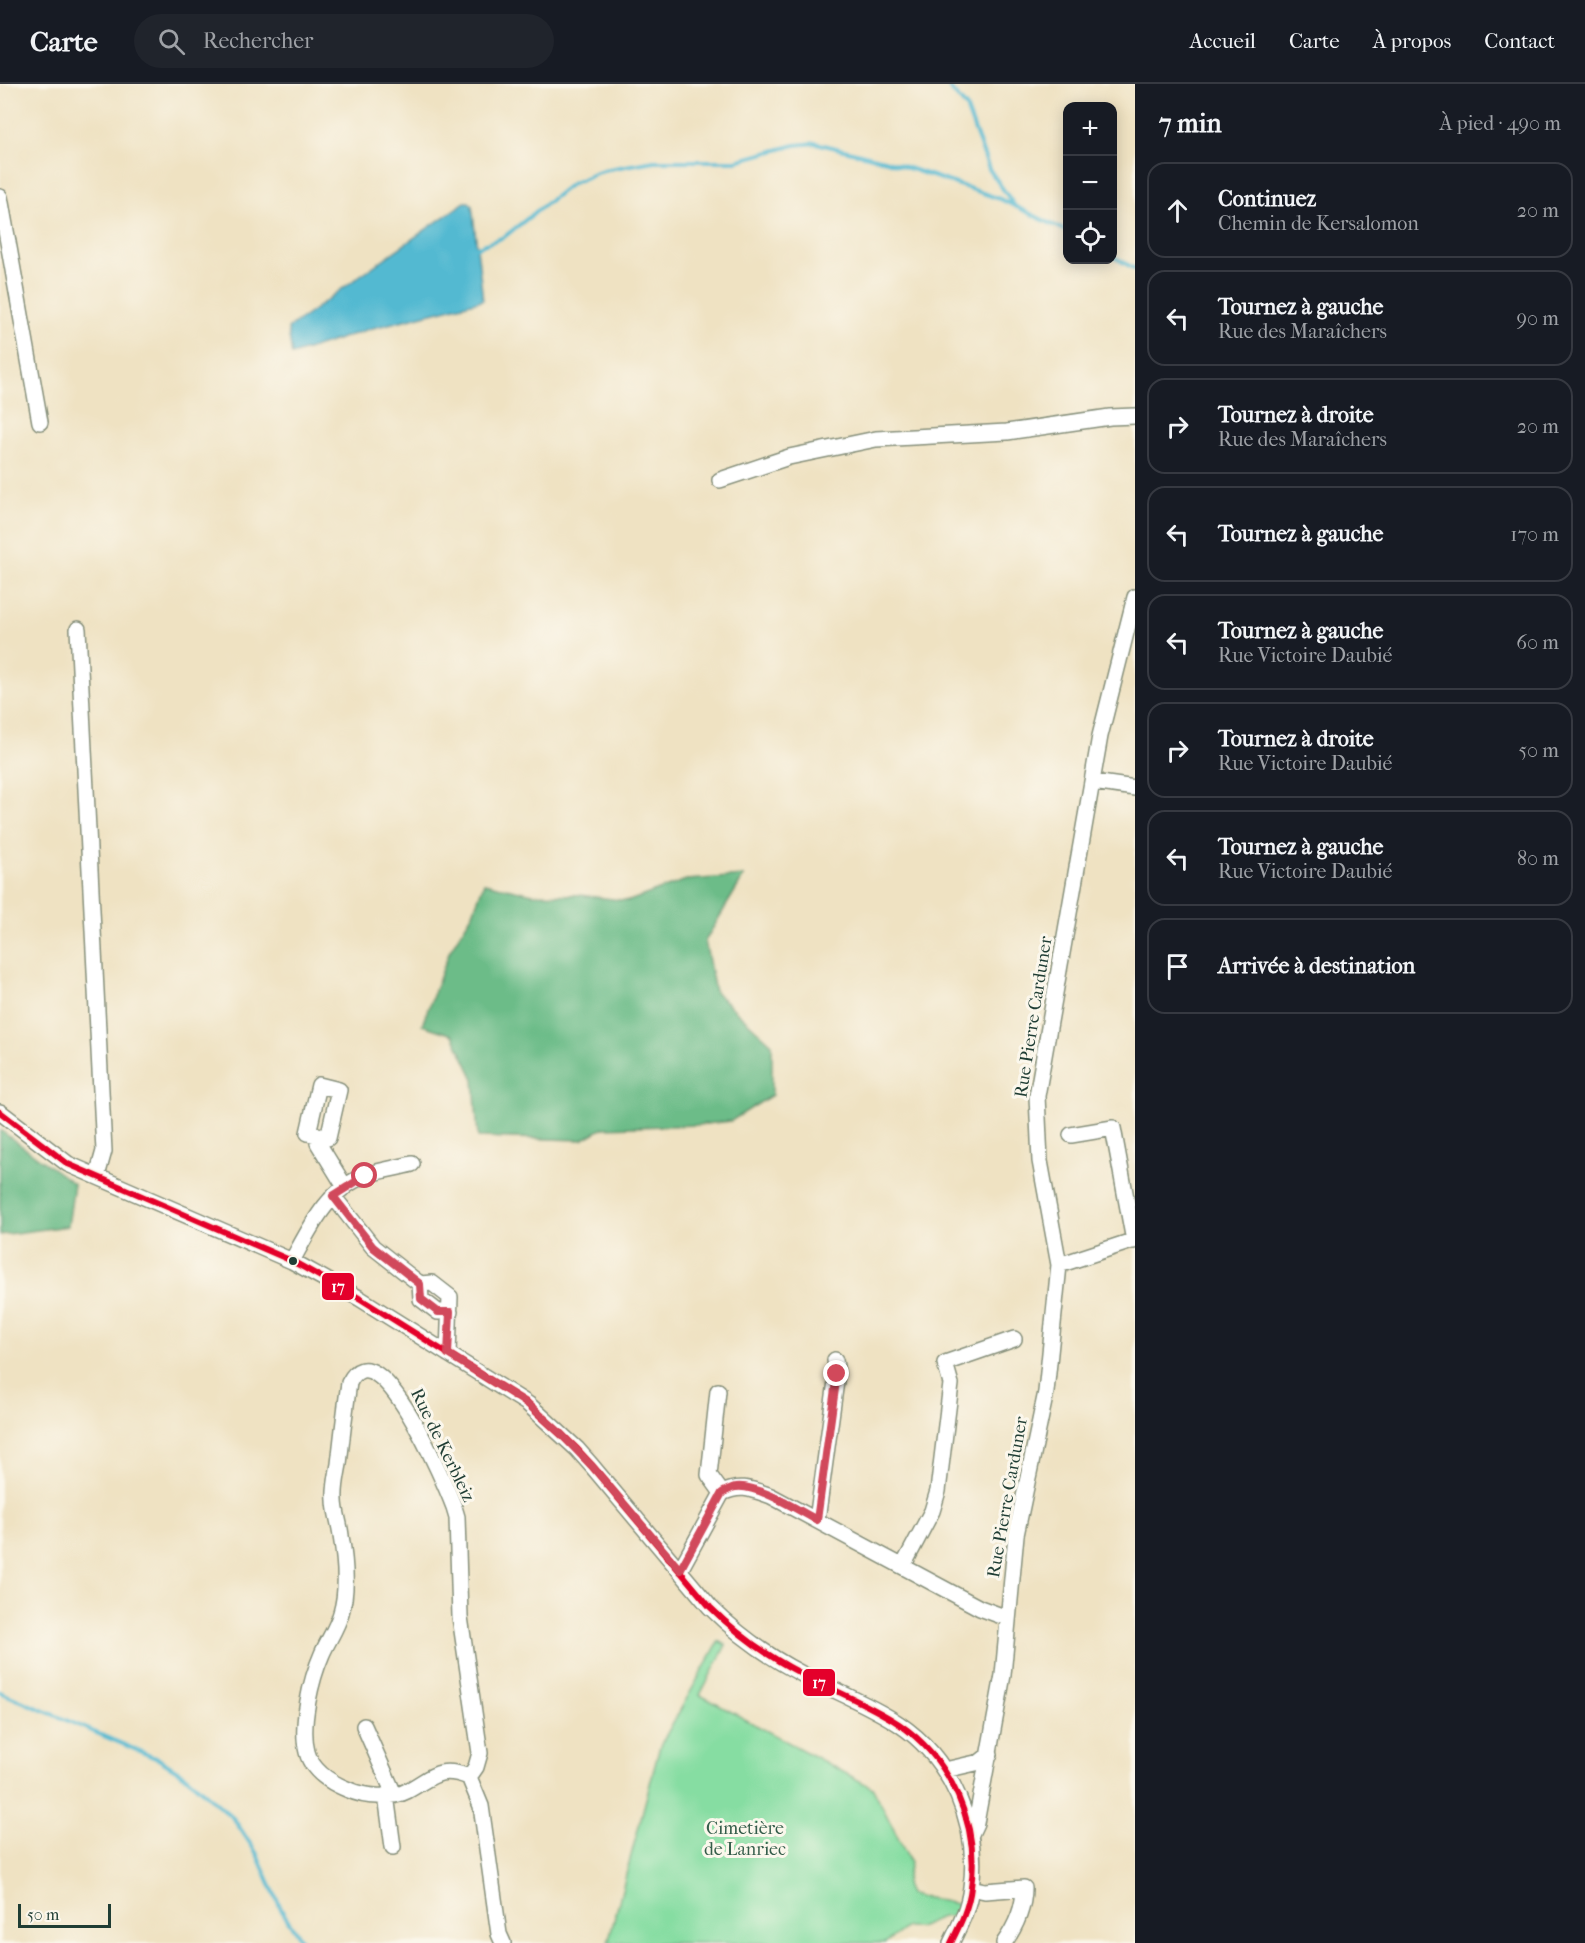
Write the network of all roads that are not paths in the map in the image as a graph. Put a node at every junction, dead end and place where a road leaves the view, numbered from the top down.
1 (0, 196) edge
2 (1135, 416) edge
3 (40, 422) dead end
4 (720, 480) dead end
5 (1135, 597) edge
6 (78, 629) dead end
7 (1093, 782) junction
8 (1135, 788) edge
9 (0, 1112) edge
10 (318, 1135) dead end
11 (1071, 1135) dead end
12 (412, 1164) dead end
13 (97, 1176) junction
14 (339, 1191) junction
15 (1134, 1241) edge
16 (292, 1261) junction
17 (1059, 1265) junction
18 (1014, 1339) dead end
19 (448, 1354) junction
20 (835, 1360) dead end
21 (718, 1391) dead end
22 (722, 1493) junction
23 (817, 1520) junction
24 (903, 1566) junction
25 (680, 1570) junction
26 (1007, 1618) junction
27 (364, 1726) dead end
28 (990, 1754) junction
29 (945, 1770) junction
30 (469, 1776) junction
31 (390, 1795) junction
32 (970, 1836) junction
33 (393, 1847) dead end
34 (971, 1888) junction
35 (503, 1943) edge
36 (951, 1943) edge
37 (1004, 1943) edge

1 - 3 street
2 - 4 street
5 - 7 street, Rue Pierre Carduner
6 - 13 street
7 - 8 street
7 - 17 street, Rue Pierre Carduner
9 - 13 street
10 - 14 street
11 - 15 street
12 - 14 street
13 - 16 street
14 - 16 street
14 - 19 street
15 - 17 street
16 - 19 street
17 - 26 street, Rue Pierre Carduner
18 - 24 street
19 - 25 street
20 - 23 street
21 - 22 street
22 - 23 street
22 - 25 street
23 - 24 street
24 - 26 street
25 - 29 street
26 - 28 street, Rue Pierre Carduner
27 - 31 street
28 - 29 street
28 - 32 street, Rue Pierre Carduner
29 - 32 street
30 - 31 street, Rue de Kerbleiz
30 - 31 street, Rue de Kerbleiz
30 - 35 street
31 - 33 street
32 - 34 street
34 - 36 street
34 - 37 street

